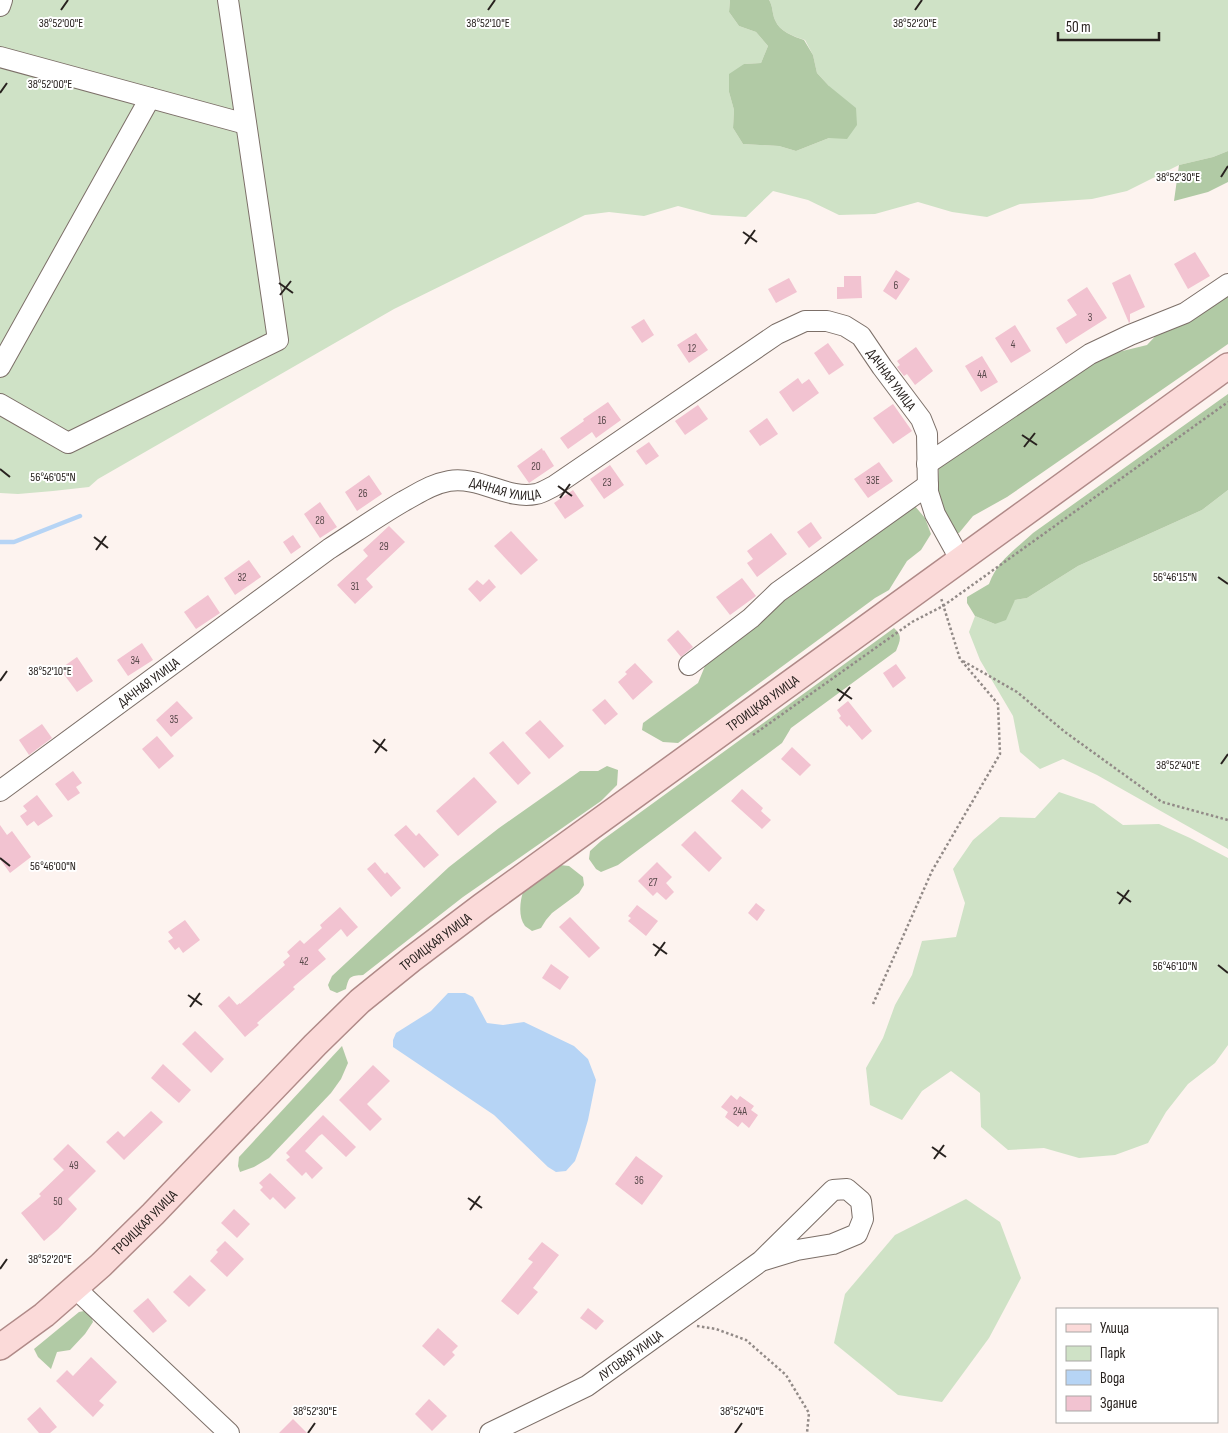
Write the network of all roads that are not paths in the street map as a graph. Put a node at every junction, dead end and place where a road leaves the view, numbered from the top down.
1 (2, 0) edge
2 (228, 0) edge
3 (0, 6) edge
4 (0, 57) edge
5 (150, 98) junction
6 (246, 124) junction
7 (1228, 284) edge
8 (1228, 366) edge
9 (0, 367) edge
10 (0, 404) edge
11 (927, 464) junction
12 (928, 485) junction
13 (960, 559) junction
14 (689, 665) dead end
15 (0, 791) edge
16 (761, 1261) junction
17 (76, 1289) junction
18 (0, 1347) edge
19 (229, 1433) edge
20 (490, 1433) edge

1 - 3 street
2 - 6 street
4 - 5 street
5 - 6 street
5 - 9 street
6 - 10 street
7 - 11 street
8 - 13 main road, ТРОИЦКАЯ УЛИЦА
11 - 12 street, ДАЧНАЯ УЛИЦА
11 - 15 street, ДАЧНАЯ УЛИЦА
12 - 13 street, ДАЧНАЯ УЛИЦА
12 - 14 street
13 - 17 main road, ТРОИЦКАЯ УЛИЦА
16 - 16 street, ЛУГОВАЯ УЛИЦА
16 - 20 street, ЛУГОВАЯ УЛИЦА
17 - 18 main road, ТРОИЦКАЯ УЛИЦА
17 - 19 street

